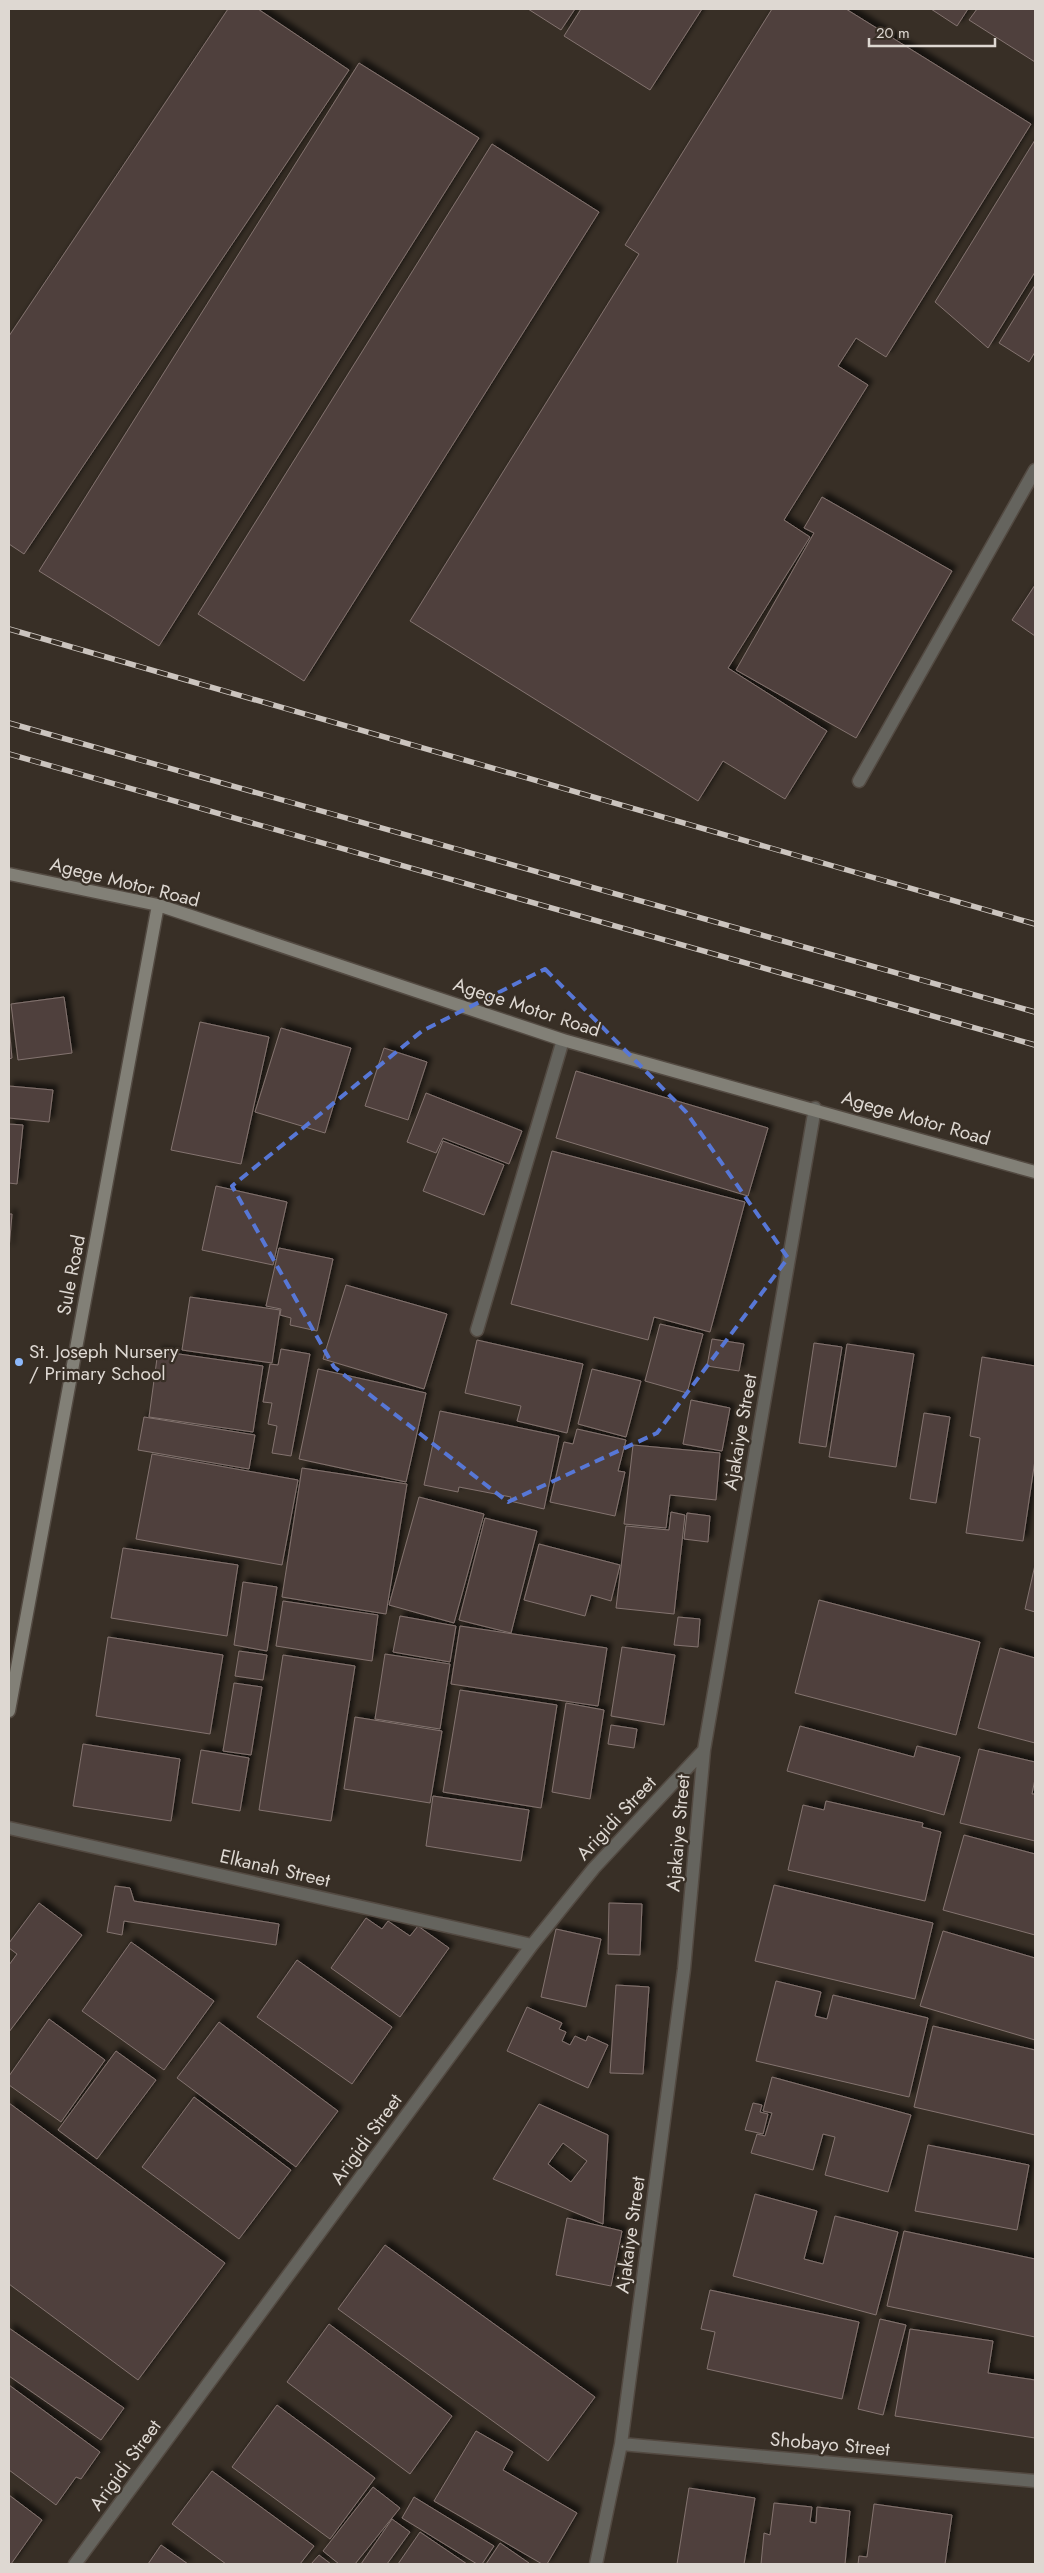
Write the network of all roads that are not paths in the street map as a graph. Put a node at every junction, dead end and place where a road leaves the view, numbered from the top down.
1 (1035, 470) edge
2 (859, 781) dead end
3 (9, 874) edge
4 (158, 905) junction
5 (564, 1040) junction
6 (815, 1108) junction
7 (1035, 1172) edge
8 (478, 1330) dead end
9 (9, 1710) edge
10 (704, 1750) junction
11 (9, 1828) edge
12 (532, 1945) junction
13 (621, 2444) junction
14 (1035, 2481) edge
15 (75, 2564) edge
16 (596, 2564) edge

1 - 2 street
3 - 4 main road, Agege Motor Road
4 - 5 main road, Agege Motor Road
4 - 9 main road, Sule Road
5 - 6 main road, Agege Motor Road
5 - 8 street
6 - 7 main road, Agege Motor Road
6 - 10 street, Ajakaiye Street
10 - 12 street, Arigidi Street
10 - 13 street, Ajakaiye Street
11 - 12 street, Elkanah Street
12 - 15 street, Arigidi Street
13 - 14 street, Shobayo Street
13 - 16 street, Ajakaiye Street

